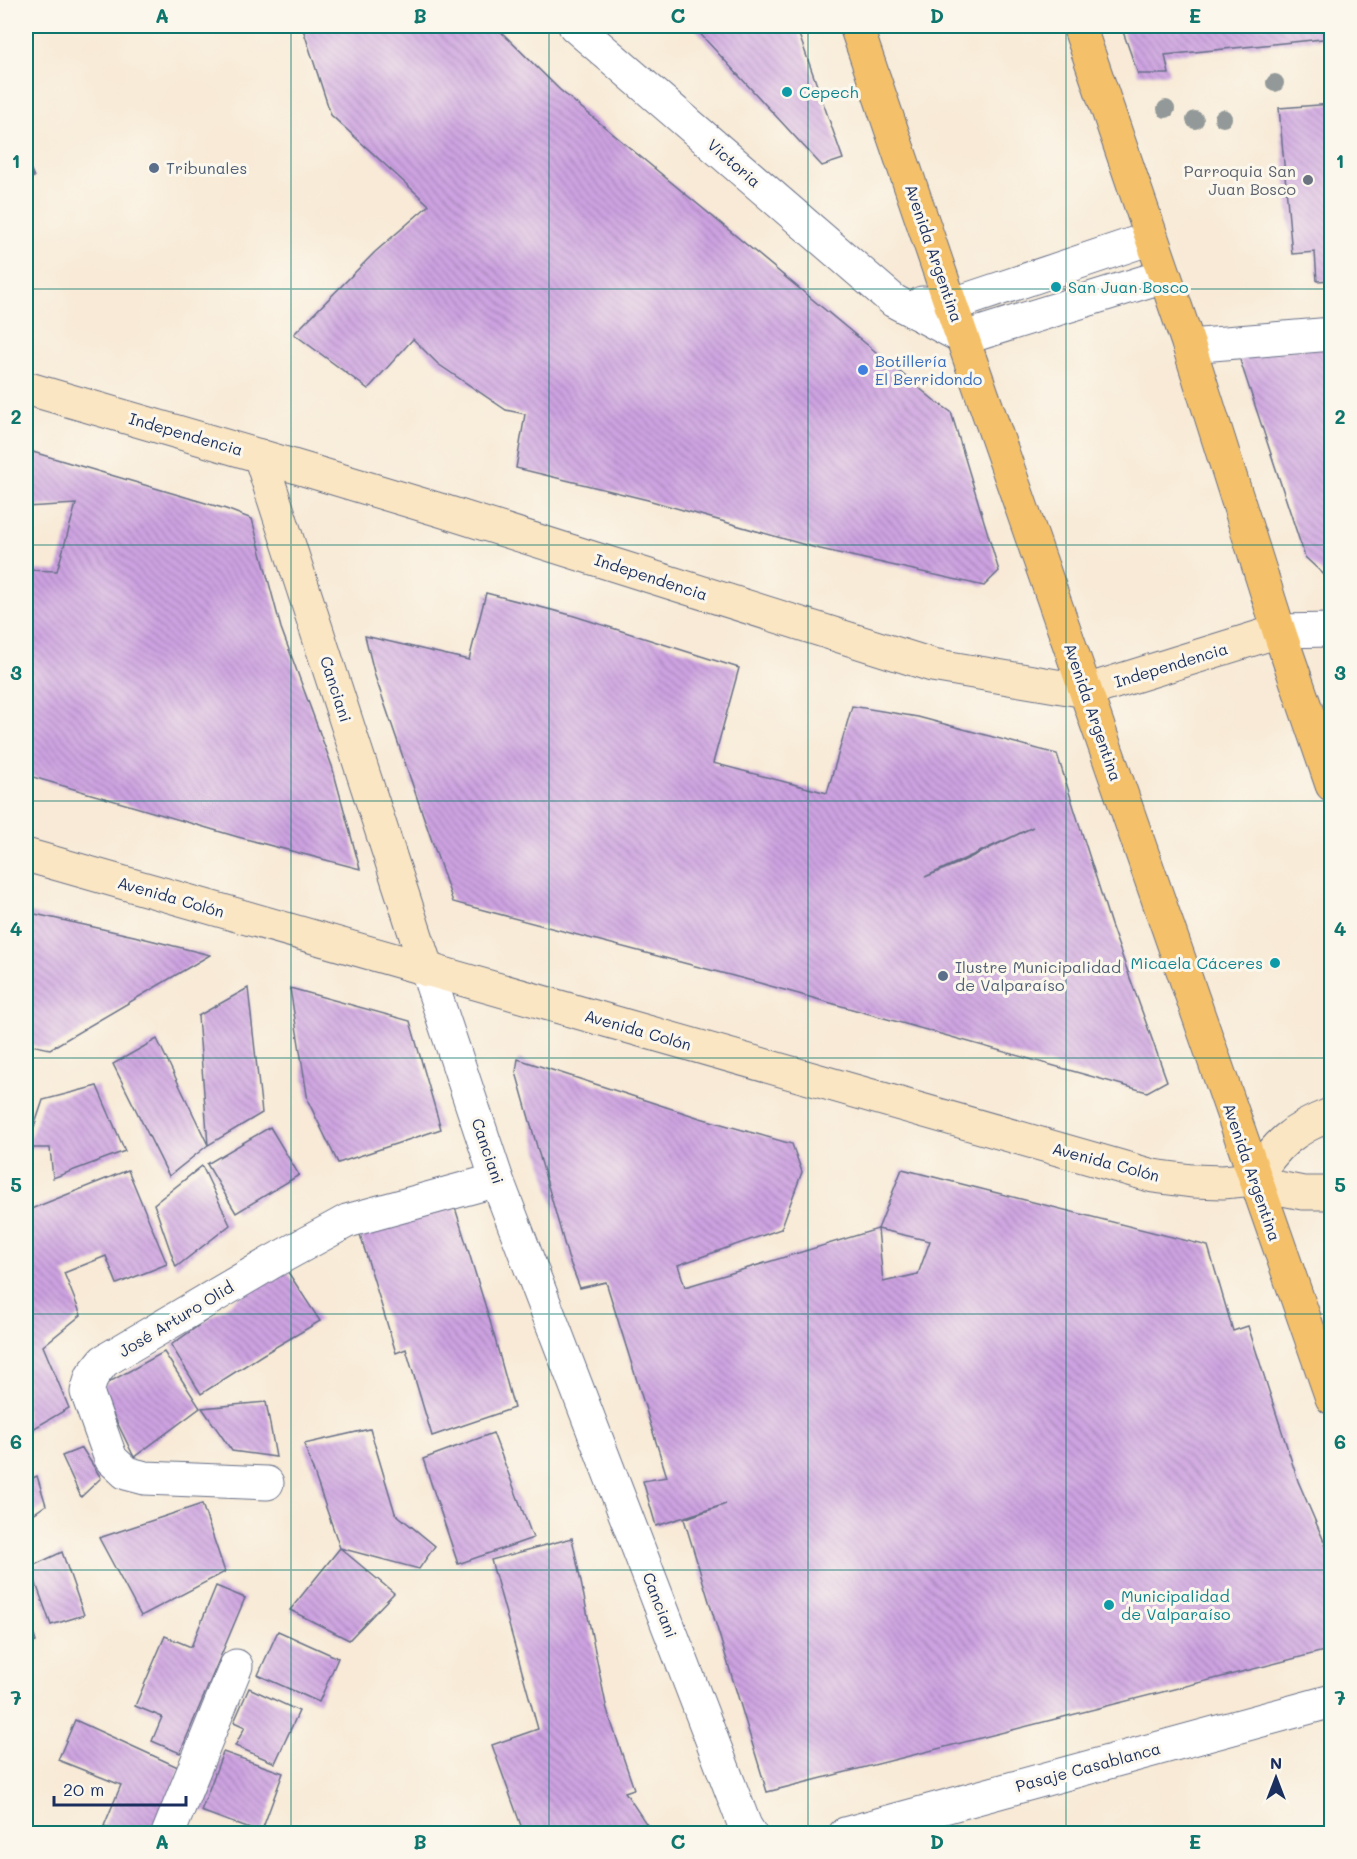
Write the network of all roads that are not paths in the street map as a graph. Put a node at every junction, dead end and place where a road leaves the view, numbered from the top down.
1 (575, 26) edge
2 (856, 26) edge
3 (1078, 26) edge
4 (1151, 238) junction
5 (1164, 276) junction
6 (894, 301) junction
7 (951, 305) junction
8 (1332, 334) edge
9 (964, 338) junction
10 (1189, 346) junction
11 (26, 388) edge
12 (260, 456) junction
13 (1332, 630) edge
14 (1280, 631) junction
15 (1086, 691) junction
16 (1332, 785) edge
17 (26, 855) edge
18 (427, 970) junction
19 (1332, 1114) edge
20 (1254, 1179) junction
21 (497, 1180) junction
22 (1332, 1193) edge
23 (1332, 1398) edge
24 (267, 1484) dead end
25 (236, 1666) dead end
26 (1332, 1701) edge
27 (168, 1833) edge
28 (750, 1833) edge
29 (845, 1833) edge

1 - 6 street, Victoria
2 - 7 main road, Avenida Argentina
3 - 4 main road
4 - 5 main road
4 - 7 street
5 - 9 street
5 - 10 main road
6 - 7 street
6 - 9 street, Victoria
7 - 9 main road, Avenida Argentina
8 - 10 street
9 - 15 main road, Avenida Argentina
10 - 14 main road
11 - 12 main road, Independencia
12 - 15 main road, Independencia
12 - 18 main road, Canciani
13 - 14 street
14 - 15 main road, Independencia
14 - 16 main road
15 - 20 main road, Avenida Argentina
17 - 18 main road, Avenida Colón
18 - 20 main road, Avenida Colón
18 - 21 street, Canciani
19 - 20 main road
20 - 22 main road, Avenida Colón
20 - 23 main road, Avenida Argentina
21 - 24 street, José Arturo Olid
21 - 28 street, Canciani
25 - 27 street
26 - 29 street, Pasaje Casablanca

